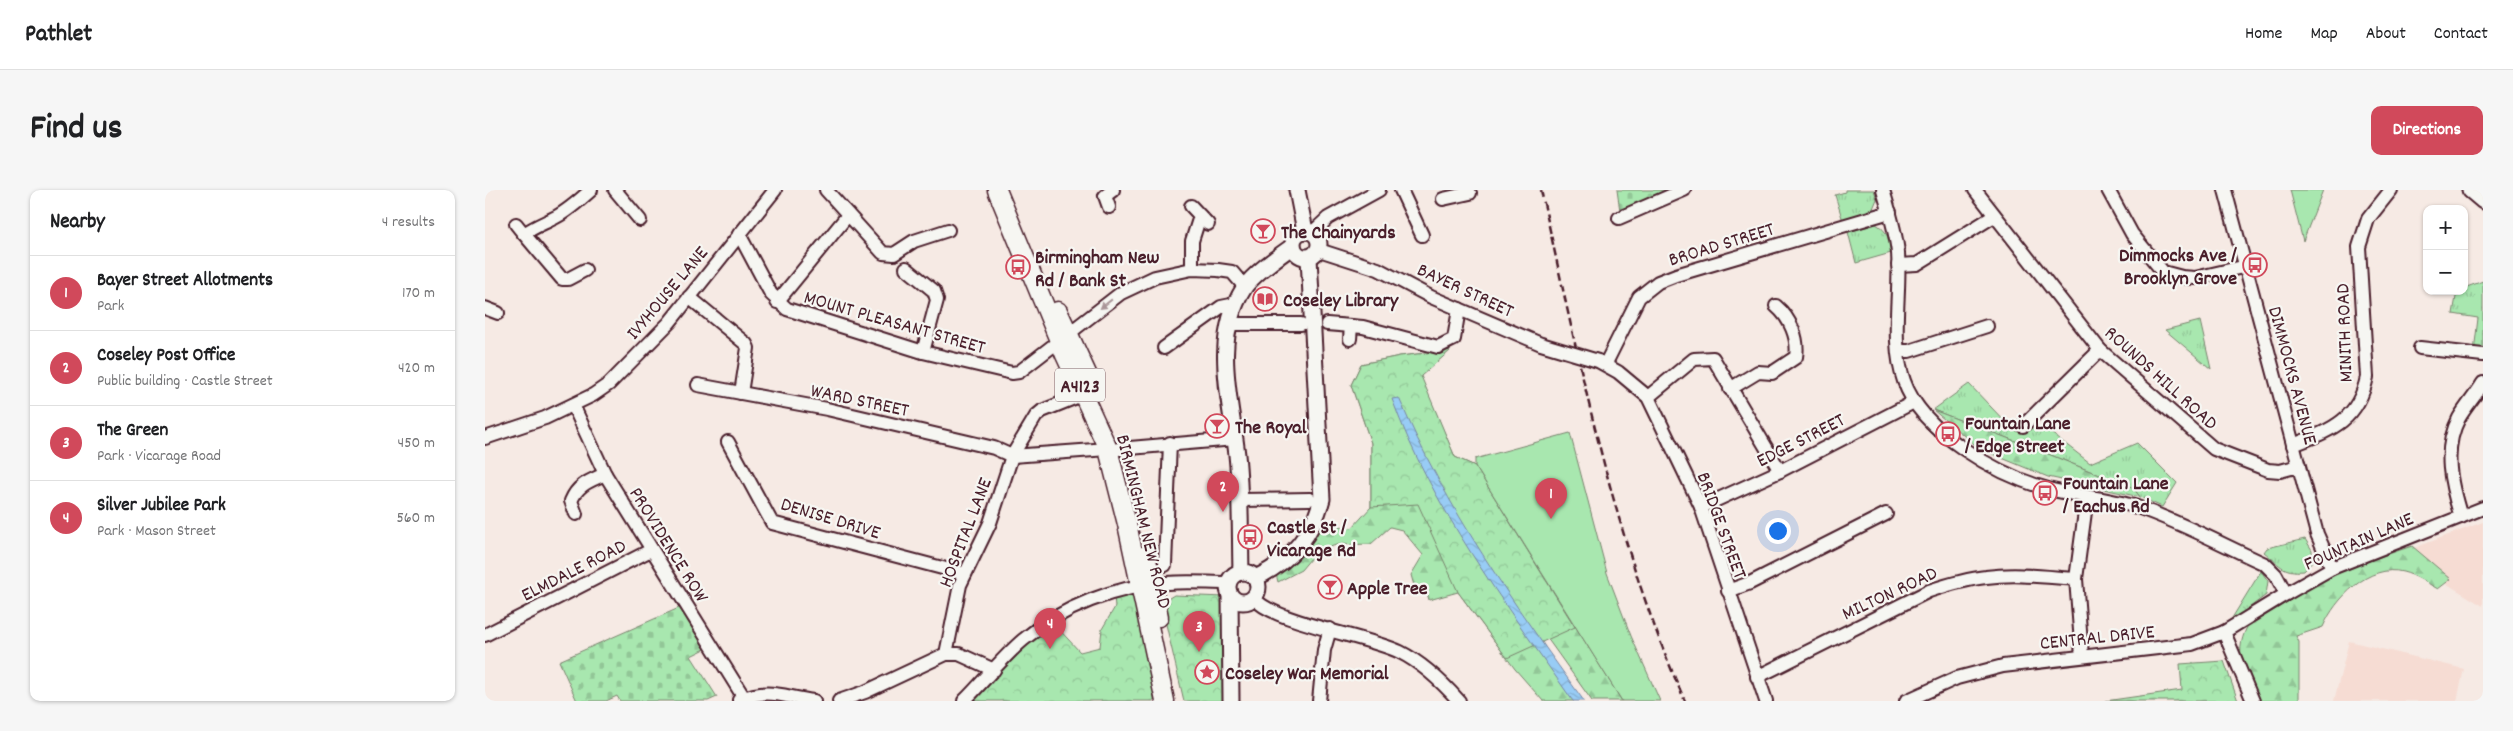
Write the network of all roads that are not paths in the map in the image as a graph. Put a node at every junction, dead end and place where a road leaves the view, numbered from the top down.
1 (591, 190) edge
2 (615, 190) edge
3 (775, 190) edge
4 (826, 190) edge
5 (997, 190) edge
6 (1010, 190) edge
7 (1113, 190) edge
8 (1297, 190) edge
9 (1379, 190) edge
10 (1401, 190) edge
11 (1684, 190) edge
12 (1883, 190) edge
13 (1975, 190) edge
14 (2108, 190) edge
15 (2225, 190) edge
16 (2391, 190) edge
17 (2470, 190) edge
18 (1461, 193) edge
19 (1443, 199) dead end
20 (2483, 201) edge
21 (1109, 207) dead end
22 (1889, 212) junction
23 (848, 215) junction
24 (1200, 215) dead end
25 (1994, 216) junction
26 (1619, 218) dead end
27 (640, 220) dead end
28 (948, 230) dead end
29 (1309, 232) junction
30 (739, 234) junction
31 (1422, 235) dead end
32 (1293, 246) junction
33 (1314, 254) junction
34 (1898, 265) junction
35 (2247, 266) junction
36 (906, 268) dead end
37 (1192, 269) junction
38 (585, 270) dead end
39 (1245, 287) junction
40 (689, 297) junction
41 (777, 302) junction
42 (1236, 304) junction
43 (1776, 306) dead end
44 (485, 308) edge
45 (1459, 309) junction
46 (498, 313) dead end
47 (1230, 324) junction
48 (1301, 324) dead end
49 (1327, 324) dead end
50 (1987, 326) dead end
51 (1064, 336) junction
52 (1164, 348) dead end
53 (2420, 348) dead end
54 (2100, 350) junction
55 (1899, 351) junction
56 (923, 352) junction
57 (2483, 355) edge
58 (1602, 362) junction
59 (2483, 383) edge
60 (698, 385) dead end
61 (1731, 389) junction
62 (741, 393) junction
63 (1084, 394) junction
64 (1648, 397) junction
65 (1914, 402) junction
66 (573, 405) junction
67 (2023, 426) dead end
68 (485, 438) edge
69 (1235, 439) junction
70 (728, 442) dead end
71 (1170, 443) junction
72 (2293, 444) junction
73 (1113, 449) junction
74 (1012, 456) junction
75 (2299, 466) junction
76 (1779, 471) junction
77 (605, 474) junction
78 (2087, 497) junction
79 (1310, 499) dead end
80 (1239, 500) junction
81 (1701, 507) junction
82 (2483, 508) edge
83 (576, 514) dead end
84 (1886, 514) dead end
85 (2461, 517) junction
86 (651, 550) junction
87 (1165, 565) dead end
88 (2332, 568) junction
89 (965, 574) junction
90 (1248, 575) junction
91 (2076, 579) junction
92 (1147, 586) junction
93 (1229, 589) junction
94 (1728, 590) junction
95 (2286, 594) junction
96 (1250, 600) junction
97 (1330, 628) junction
98 (1230, 631) junction
99 (2224, 632) junction
100 (485, 635) edge
101 (946, 654) junction
102 (2082, 656) junction
103 (995, 670) junction
104 (1757, 677) junction
105 (743, 700) edge
106 (814, 701) edge
107 (839, 701) edge
108 (964, 701) edge
109 (1165, 701) edge
110 (1176, 701) edge
111 (1231, 701) edge
112 (1319, 701) edge
113 (1459, 701) edge
114 (1765, 701) edge
115 (1907, 701) edge
116 (2253, 701) edge

1 - 38 street
2 - 27 street
3 - 30 street, IVYHOUSE LANE
4 - 23 street
5 - 51 highway, BIRMINGHAM NEW ROAD / A4123
6 - 51 highway, BIRMINGHAM NEW ROAD / A4123
7 - 21 street
8 - 29 main road
9 - 29 street
10 - 31 street
11 - 26 street
12 - 22 street
13 - 25 street, ROUNDS HILL ROAD
14 - 35 street
15 - 35 street, DIMMOCKS AVENUE
16 - 72 street, MINITH ROAD
17 - 20 main road
18 - 19 street
22 - 34 street
22 - 58 street, BROAD STREET
23 - 28 street
23 - 41 street
24 - 37 street
25 - 34 street
25 - 54 street, ROUNDS HILL ROAD
29 - 32 main road
29 - 33 main road
30 - 40 street, IVYHOUSE LANE
30 - 41 street, MOUNT PLEASANT STREET
32 - 33 main road
32 - 39 main road
33 - 45 street, BAYER STREET
33 - 90 main road
34 - 55 street
35 - 72 street, DIMMOCKS AVENUE
36 - 56 street
37 - 39 street, MOUNT PLEASANT STREET
37 -> 51 street, MOUNT PLEASANT STREET
39 - 42 main road
40 - 62 street
40 - 66 street, IVYHOUSE LANE
41 - 56 street, MOUNT PLEASANT STREET
42 - 47 main road
42 - 52 street
43 - 61 street
44 - 46 street
45 - 49 street
45 - 58 street, BAYER STREET, bridge
47 - 48 street
47 - 69 main road
50 - 55 street
51 - 56 street, MOUNT PLEASANT STREET
51 - 63 highway, BIRMINGHAM NEW ROAD / A4123
51 - 73 highway, BIRMINGHAM NEW ROAD / A4123
53 - 57 street
54 - 67 street
54 - 75 street, ROUNDS HILL ROAD
55 - 65 street
58 - 64 street, BRIDGE STREET
59 - 85 street
60 - 62 street, WARD STREET
61 - 64 street
61 - 76 street
62 - 74 street, WARD STREET
63 - 73 highway, BIRMINGHAM NEW ROAD / A4123
63 - 74 street, HOSPITAL LANE
64 - 81 street, BRIDGE STREET
65 - 76 street, EDGE STREET
65 - 78 street, FOUNTAIN LANE
66 - 68 street, IVYHOUSE LANE
66 - 77 street, PROVIDENCE ROW
69 - 71 street
69 - 80 main road
70 - 89 street, DENISE DRIVE
71 - 73 street
71 - 87 street
72 - 75 street, DIMMOCKS AVENUE
73 - 74 street
73 - 92 highway, BIRMINGHAM NEW ROAD / A4123
74 - 89 street, HOSPITAL LANE
75 - 88 street, DIMMOCKS AVENUE
76 - 81 street, EDGE STREET
77 - 83 street
77 - 86 street, PROVIDENCE ROW
78 - 91 street
78 - 95 street, FOUNTAIN LANE
79 - 80 street
80 - 90 main road
81 - 94 street, BRIDGE STREET
82 - 85 street, FOUNTAIN LANE
84 - 94 street
85 - 88 street, FOUNTAIN LANE
86 - 100 street, ELMDALE ROAD
86 - 105 street, PROVIDENCE ROW
88 - 95 street, FOUNTAIN LANE
89 - 101 street, HOSPITAL LANE
90 - 93 main road
90 - 96 main road
91 - 102 street
91 - 104 street, MILTON ROAD
92 - 93 street
92 - 103 street
92 - 109 highway, BIRMINGHAM NEW ROAD / A4123
92 - 110 highway, BIRMINGHAM NEW ROAD / A4123
93 - 96 main road
93 - 98 main road
94 - 104 street, BRIDGE STREET
95 - 99 street, CENTRAL DRIVE
96 - 97 street
96 - 98 main road
97 - 112 street
97 - 113 street
98 - 111 main road
99 - 102 street, CENTRAL DRIVE
99 - 116 street
101 - 103 street
101 - 107 street
102 - 115 street, CENTRAL DRIVE
103 - 108 street
104 - 114 street, BRIDGE STREET
105 - 106 street

